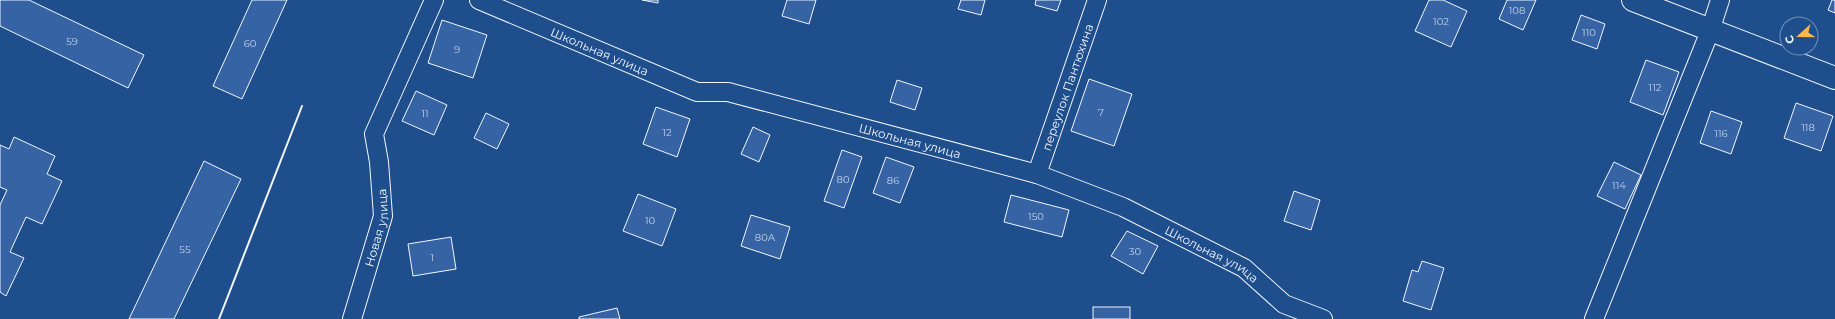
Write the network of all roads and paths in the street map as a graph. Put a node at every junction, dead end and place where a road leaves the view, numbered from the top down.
1 (434, 0) edge
2 (479, 0) edge
3 (1098, 0) edge
4 (1633, 0) edge
5 (1720, 0) edge
6 (1710, 31) junction
7 (1835, 78) edge
8 (1037, 174) junction
9 (1283, 312) edge
10 (352, 319) edge
11 (1323, 319) edge
12 (1594, 319) edge

1 - 10 street, Новая улица
2 - 8 street, Школьная улица
3 - 8 street, переулок Пантюхина
4 - 6 street
5 - 6 street
6 - 7 street
6 - 12 street
8 - 9 street, Школьная улица
9 - 11 street, Школьная улица

